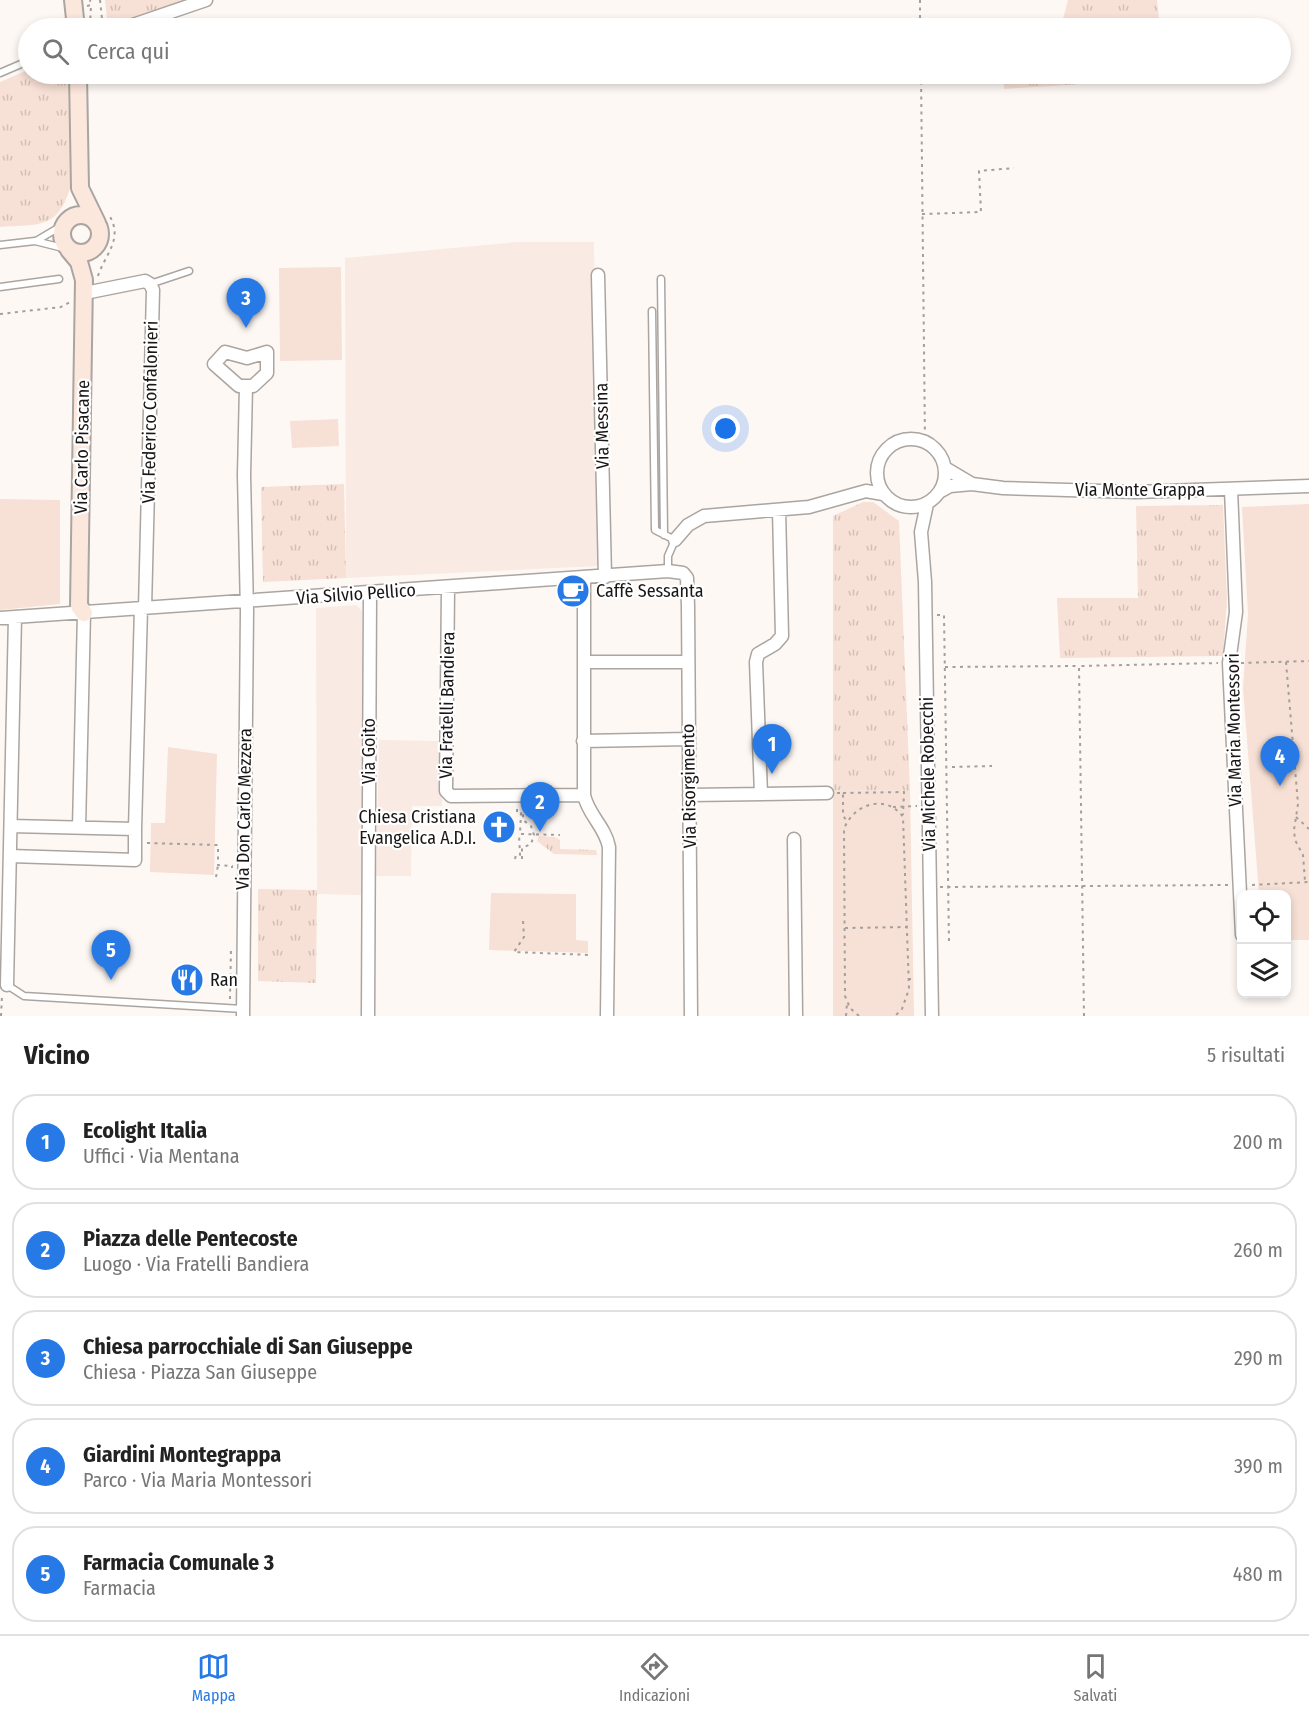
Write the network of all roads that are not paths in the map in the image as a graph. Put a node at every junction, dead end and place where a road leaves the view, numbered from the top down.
1 (72, 0) edge
2 (206, 0) edge
3 (75, 18) edge
4 (153, 18) edge
5 (18, 65) edge
6 (0, 73) edge
7 (78, 84) edge
8 (80, 188) junction
9 (101, 217) junction
10 (65, 223) junction
11 (35, 241) junction
12 (0, 245) edge
13 (96, 247) junction
14 (69, 250) junction
15 (189, 271) dead end
16 (598, 275) dead end
17 (59, 279) dead end
18 (661, 279) dead end
19 (150, 284) junction
20 (0, 287) edge
21 (88, 291) junction
22 (652, 311) dead end
23 (246, 386) dead end
24 (945, 468) junction
25 (876, 474) junction
26 (972, 484) junction
27 (1309, 486) edge
28 (1231, 489) junction
29 (941, 490) junction
30 (851, 494) junction
31 (883, 494) junction
32 (927, 504) junction
33 (905, 507) junction
34 (779, 510) junction
35 (921, 532) junction
36 (669, 538) junction
37 (668, 572) junction
38 (605, 577) junction
39 (584, 578) junction
40 (448, 588) junction
41 (370, 593) junction
42 (247, 601) junction
43 (143, 608) junction
44 (84, 613) junction
45 (15, 617) junction
46 (0, 618) edge
47 (585, 662) junction
48 (688, 662) junction
49 (689, 739) junction
50 (583, 741) junction
51 (827, 793) road end
52 (761, 794) junction
53 (584, 795) junction
54 (690, 795) junction
55 (11, 826) junction
56 (79, 828) junction
57 (135, 836) junction
58 (794, 839) dead end
59 (7, 848) edge
60 (1239, 890) edge
61 (7, 985) joint
62 (243, 1013) edge
63 (368, 1016) edge
64 (607, 1016) edge
65 (691, 1016) edge
66 (796, 1016) edge
67 (932, 1016) edge

1 - 3 street
2 - 4 street
5 - 6 lane
7 - 8 street
8 - 9 street
8 - 10 street
9 - 10 street
9 - 13 street
10 - 11 lane
10 - 14 street
11 - 12 lane
11 - 14 lane
13 - 14 street
13 - 21 street, Via Carlo Pisacane
14 - 21 street, Via Carlo Pisacane
15 - 19 lane
16 - 38 street, Via Messina
17 - 20 lane
18 - 36 lane
19 - 21 street
19 - 43 street, Via Federico Confalonieri
21 - 44 street, Via Carlo Pisacane
22 - 36 lane
23 - 42 street, Via Don Carlo Mezzera
24 - 25 street
24 - 26 street, Via Monte Grappa
24 - 29 street
25 - 30 street
25 - 31 street
26 - 28 street, Via Monte Grappa
26 - 29 street, Via Monte Grappa
27 - 28 street, Via Monte Grappa
28 - 60 street, Via Maria Montessori
29 - 32 street
30 - 31 street
30 - 34 street
31 - 33 street
32 - 33 street
32 - 35 street, Via Michele Robecchi
33 - 35 street, Via Michele Robecchi
34 - 36 street
34 - 52 street
35 - 67 street, Via Michele Robecchi
36 - 37 lane
37 - 38 street, Via Silvio Pellico
37 - 48 street, Via Risorgimento
38 - 39 street, Via Silvio Pellico
39 - 40 street, Via Silvio Pellico
39 - 47 street
40 - 41 street, Via Silvio Pellico
40 - 53 street, Via Fratelli Bandiera
41 - 42 street, Via Silvio Pellico
41 - 63 street, Via Goito
42 - 43 street, Via Silvio Pellico
42 - 62 street, Via Don Carlo Mezzera
43 - 44 street, Via Silvio Pellico
43 - 57 street, Via Federico Confalonieri
44 - 45 street, Via Silvio Pellico
44 - 56 street
45 - 46 street, Via Silvio Pellico
45 - 55 street
47 - 48 street
47 - 50 street
48 - 49 street, Via Risorgimento
49 - 50 street
49 - 54 street, Via Risorgimento
50 - 53 street
51 - 52 street
52 - 54 street
53 - 64 street
54 - 65 street, Via Risorgimento
55 - 56 street
55 - 59 street
56 - 57 street
57 - 59 street
58 - 66 street
59 - 61 street
61 - 62 lane

